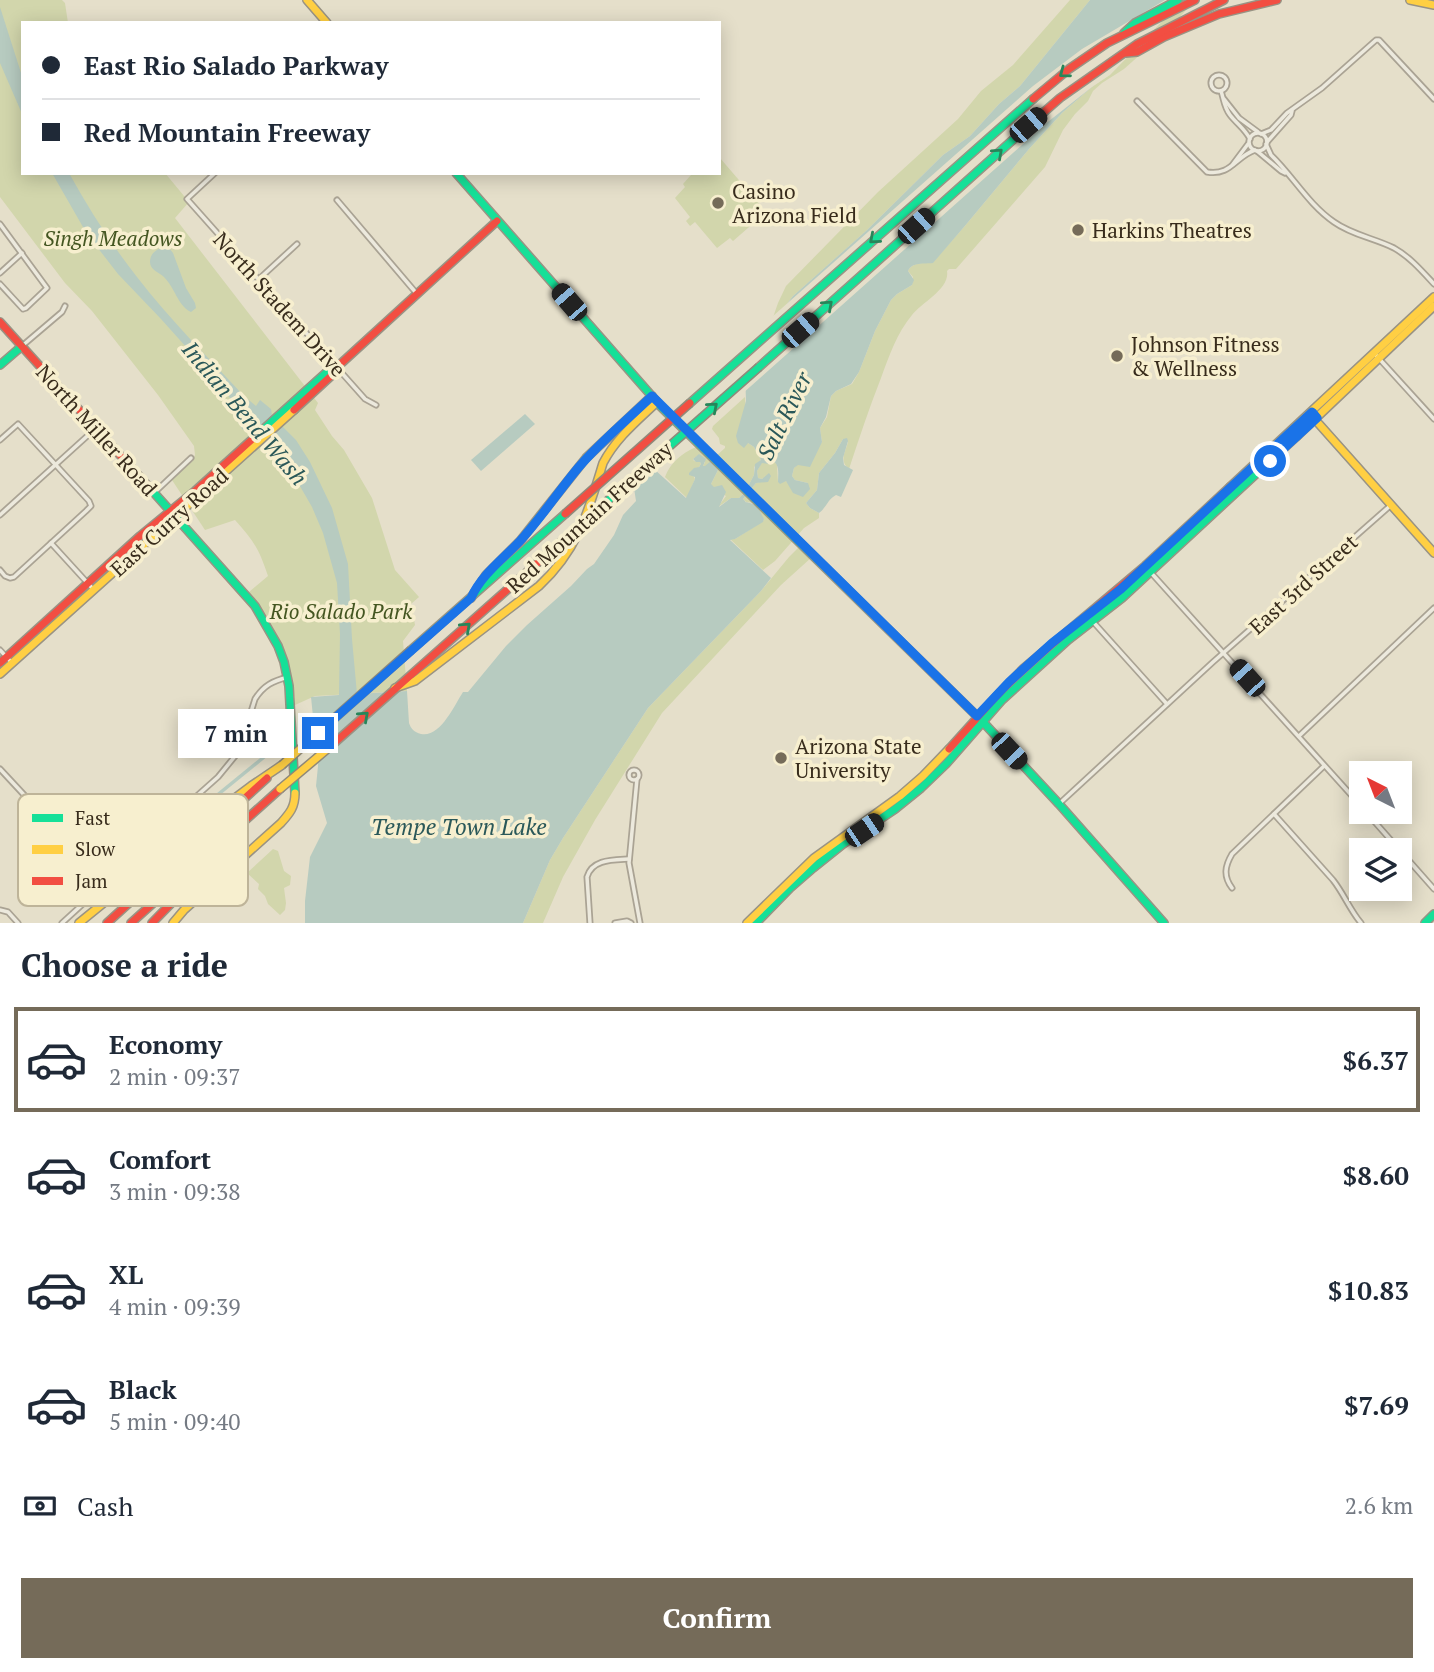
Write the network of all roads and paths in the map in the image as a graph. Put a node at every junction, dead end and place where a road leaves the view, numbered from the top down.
1 (307, 0) edge
2 (1176, 0) edge
3 (1195, 0) edge
4 (1224, 0) edge
5 (1261, 0) edge
6 (1277, 0) edge
7 (1410, 0) edge
8 (1434, 5) edge
9 (1240, 6) junction
10 (325, 21) edge
11 (1121, 35) junction
12 (1126, 53) junction
13 (1221, 91) junction
14 (1223, 98) junction
15 (1434, 99) edge
16 (1137, 101) dead end
17 (1292, 111) junction
18 (1261, 134) junction
19 (1249, 141) junction
20 (1266, 144) junction
21 (1255, 150) junction
22 (1233, 164) junction
23 (1286, 173) junction
24 (213, 175) edge
25 (458, 175) edge
26 (337, 200) dead end
27 (497, 221) junction
28 (0, 224) edge
29 (297, 244) dead end
30 (22, 253) junction
31 (0, 273) edge
32 (259, 279) junction
33 (0, 284) edge
34 (1434, 284) edge
35 (416, 294) junction
36 (1434, 297) edge
37 (65, 306) dead end
38 (1434, 306) edge
39 (0, 322) edge
40 (22, 346) junction
41 (1377, 356) junction
42 (0, 365) edge
43 (336, 368) junction
44 (654, 399) junction
45 (376, 405) dead end
46 (1314, 418) junction
47 (1434, 419) edge
48 (95, 429) junction
49 (0, 440) edge
50 (191, 458) dead end
51 (55, 465) junction
52 (154, 494) junction
53 (1391, 505) junction
54 (173, 514) junction
55 (0, 515) edge
56 (51, 543) junction
57 (1434, 553) edge
58 (1148, 569) junction
59 (0, 570) edge
60 (90, 586) junction
61 (471, 598) junction
62 (1434, 608) edge
63 (1090, 618) junction
64 (0, 650) edge
65 (1224, 653) junction
66 (9, 660) junction
67 (0, 663) edge
68 (0, 674) edge
69 (288, 677) junction
70 (395, 688) junction
71 (1167, 704) junction
72 (980, 719) junction
73 (1298, 736) junction
74 (282, 765) junction
75 (1324, 766) junction
76 (0, 769) edge
77 (637, 779) dead end
78 (1349, 793) edge
79 (23, 794) edge
80 (199, 794) edge
81 (240, 794) edge
82 (248, 796) edge
83 (1059, 804) junction
84 (1274, 814) junction
85 (248, 818) edge
86 (1377, 824) edge
87 (248, 852) edge
88 (629, 859) junction
89 (1232, 888) dead end
90 (1434, 889) edge
91 (81, 906) edge
92 (99, 906) edge
93 (126, 906) edge
94 (150, 906) edge
95 (167, 906) edge
96 (188, 906) edge
97 (0, 910) edge
98 (1434, 914) edge
99 (640, 922) edge
100 (18, 923) edge
101 (62, 923) edge
102 (79, 923) edge
103 (107, 923) edge
104 (131, 923) edge
105 (152, 923) edge
106 (173, 923) edge
107 (590, 923) edge
108 (615, 923) edge
109 (632, 923) edge
110 (747, 923) edge
111 (756, 923) edge
112 (1164, 923) edge
113 (1361, 923) edge
114 (1424, 923) edge

1 - 10 main road
2 - 11 main road
3 - 11 main road, Red Mountain Freeway
4 - 12 main road, Red Mountain Freeway
5 - 9 main road
6 - 9 main road
7 - 8 main road
9 - 12 main road
11 -> 61 main road, Red Mountain Freeway, bridge
70 -> 12 main road, Red Mountain Freeway, bridge
13 - 13 street
13 - 14 street
14 - 18 street
14 - 19 street
15 - 17 street
16 - 22 street
17 - 18 street
17 - 20 street
18 - 19 street
18 - 20 street
19 - 21 street
19 - 22 street
20 - 21 street
20 - 23 street
21 - 22 street
21 - 23 street
23 - 34 street
24 - 32 street, North Stadem Drive
25 - 27 main road
26 - 35 street
27 - 35 main road, East Curry Road
27 - 44 main road
28 - 30 street
29 - 32 street
30 - 31 street
30 - 33 street
32 - 43 street, North Stadem Drive
35 - 43 main road, East Curry Road
36 - 41 main road
37 - 40 street
38 - 41 main road
39 - 40 main road, North Miller Road
40 - 42 main road
40 - 48 main road, North Miller Road
41 - 46 main road
41 - 47 street
43 - 45 street, North Stadem Drive
43 - 54 main road, East Curry Road
44 - 61 main road
44 - 70 main road
44 - 72 main road, bridge
46 - 53 main road
46 - 58 main road
48 - 51 street
48 - 52 main road, North Miller Road
49 - 51 street
50 - 52 street
51 - 55 street
51 - 56 street
52 - 54 main road, North Miller Road
53 - 57 main road
53 - 65 street, East 3rd Street
54 - 60 main road, East Curry Road
54 - 69 main road, North Miller Road
56 - 59 street
56 - 60 street
58 - 63 main road
58 - 65 street
60 - 66 main road, East Curry Road
61 - 74 main road, Red Mountain Freeway, bridge
62 - 73 street
63 - 71 street
63 - 72 main road
64 - 66 street
65 - 71 street, East 3rd Street
65 - 73 street
66 - 67 main road, East Curry Road
66 - 68 main road, East Curry Road
69 - 80 street
69 - 87 main road, North Miller Road
85 -> 70 main road, Red Mountain Freeway, bridge
71 - 83 street, East 3rd Street
72 - 83 main road
72 - 110 main road
72 - 111 main road
73 - 75 street
74 - 81 main road
74 - 82 main road, Red Mountain Freeway
75 - 78 street
75 - 84 street
76 - 79 street
77 - 88 street
83 - 112 main road
84 - 89 street
84 - 113 street
86 - 90 street
88 - 99 street
88 - 107 street
91 - 101 street
92 - 102 main road
93 - 103 main road, Red Mountain Freeway
94 - 104 main road, Red Mountain Freeway
95 - 105 main road
96 - 106 main road, North Miller Road
97 - 100 street
98 - 114 main road
99 - 109 street
108 - 109 street

